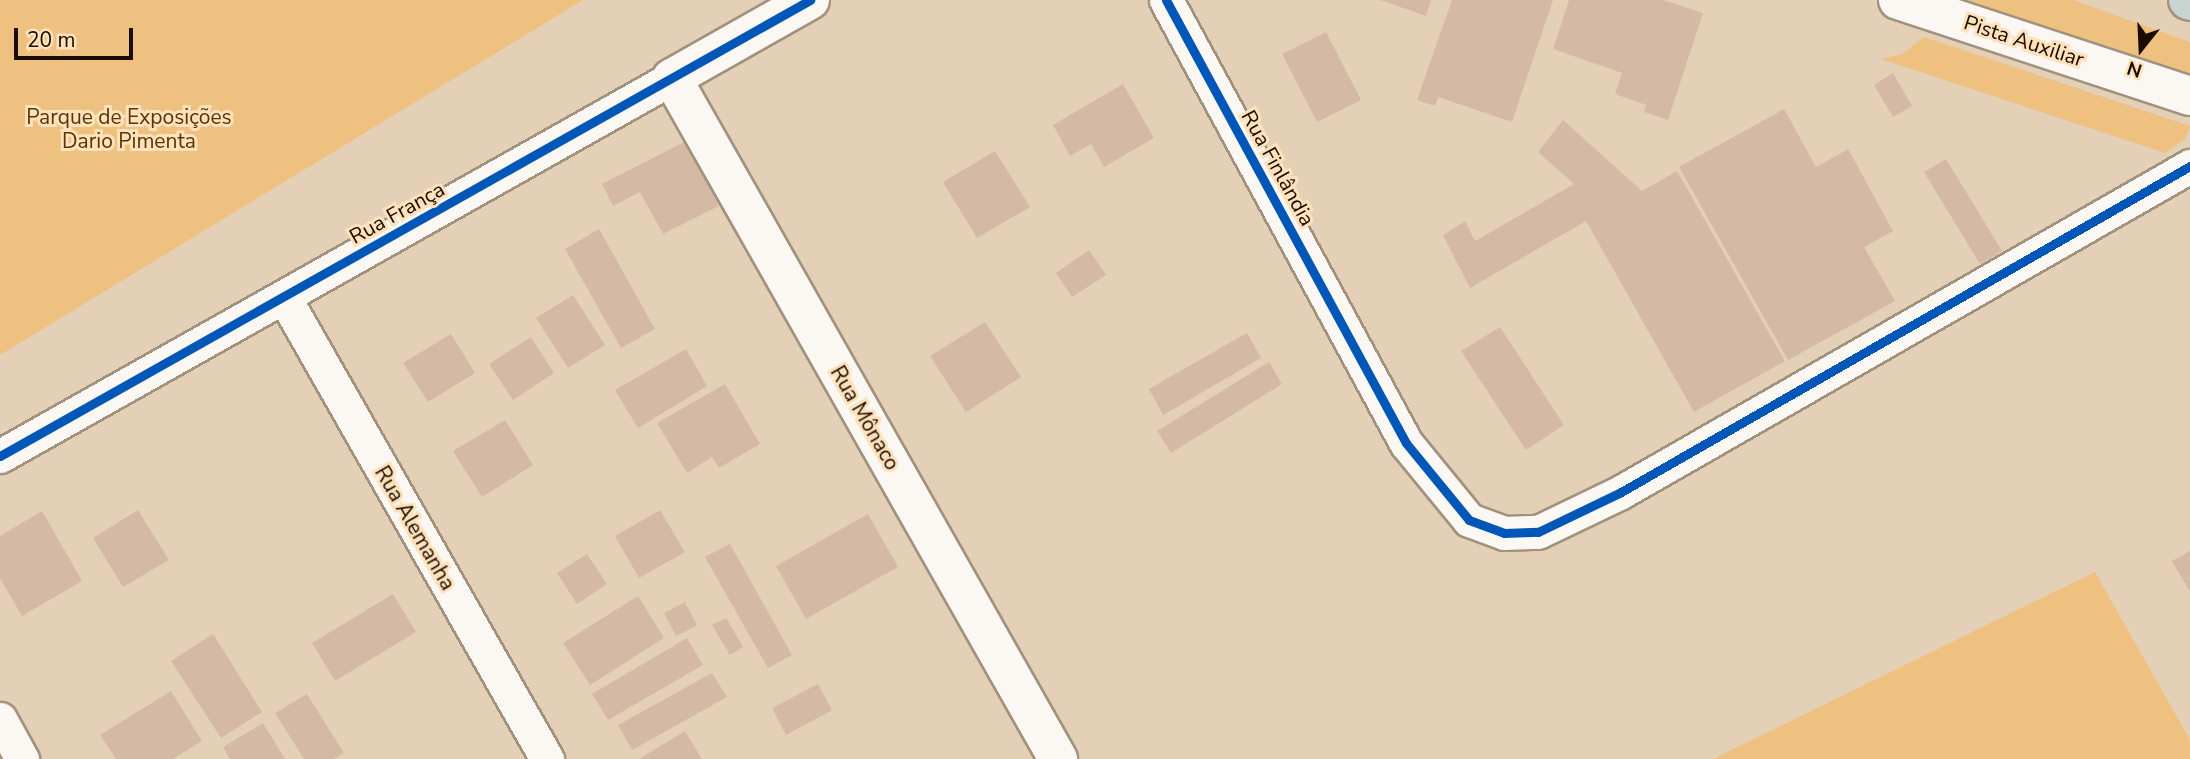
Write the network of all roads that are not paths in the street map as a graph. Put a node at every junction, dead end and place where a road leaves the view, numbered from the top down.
1 (810, 0) edge
2 (1166, 0) edge
3 (1898, 0) edge
4 (672, 78) junction
5 (2190, 96) edge
6 (2190, 166) edge
7 (284, 296) junction
8 (0, 456) edge
9 (0, 719) edge
10 (22, 759) edge
11 (547, 759) edge
12 (1058, 759) edge

1 - 4 street, Rua França
2 - 6 street, Rua Finlândia
3 - 5 street, Pista Auxiliar
4 - 7 street, Rua França
4 - 12 street, Rua Mônaco
7 - 8 street, Rua França
7 - 11 street, Rua Alemanha
9 - 10 street

